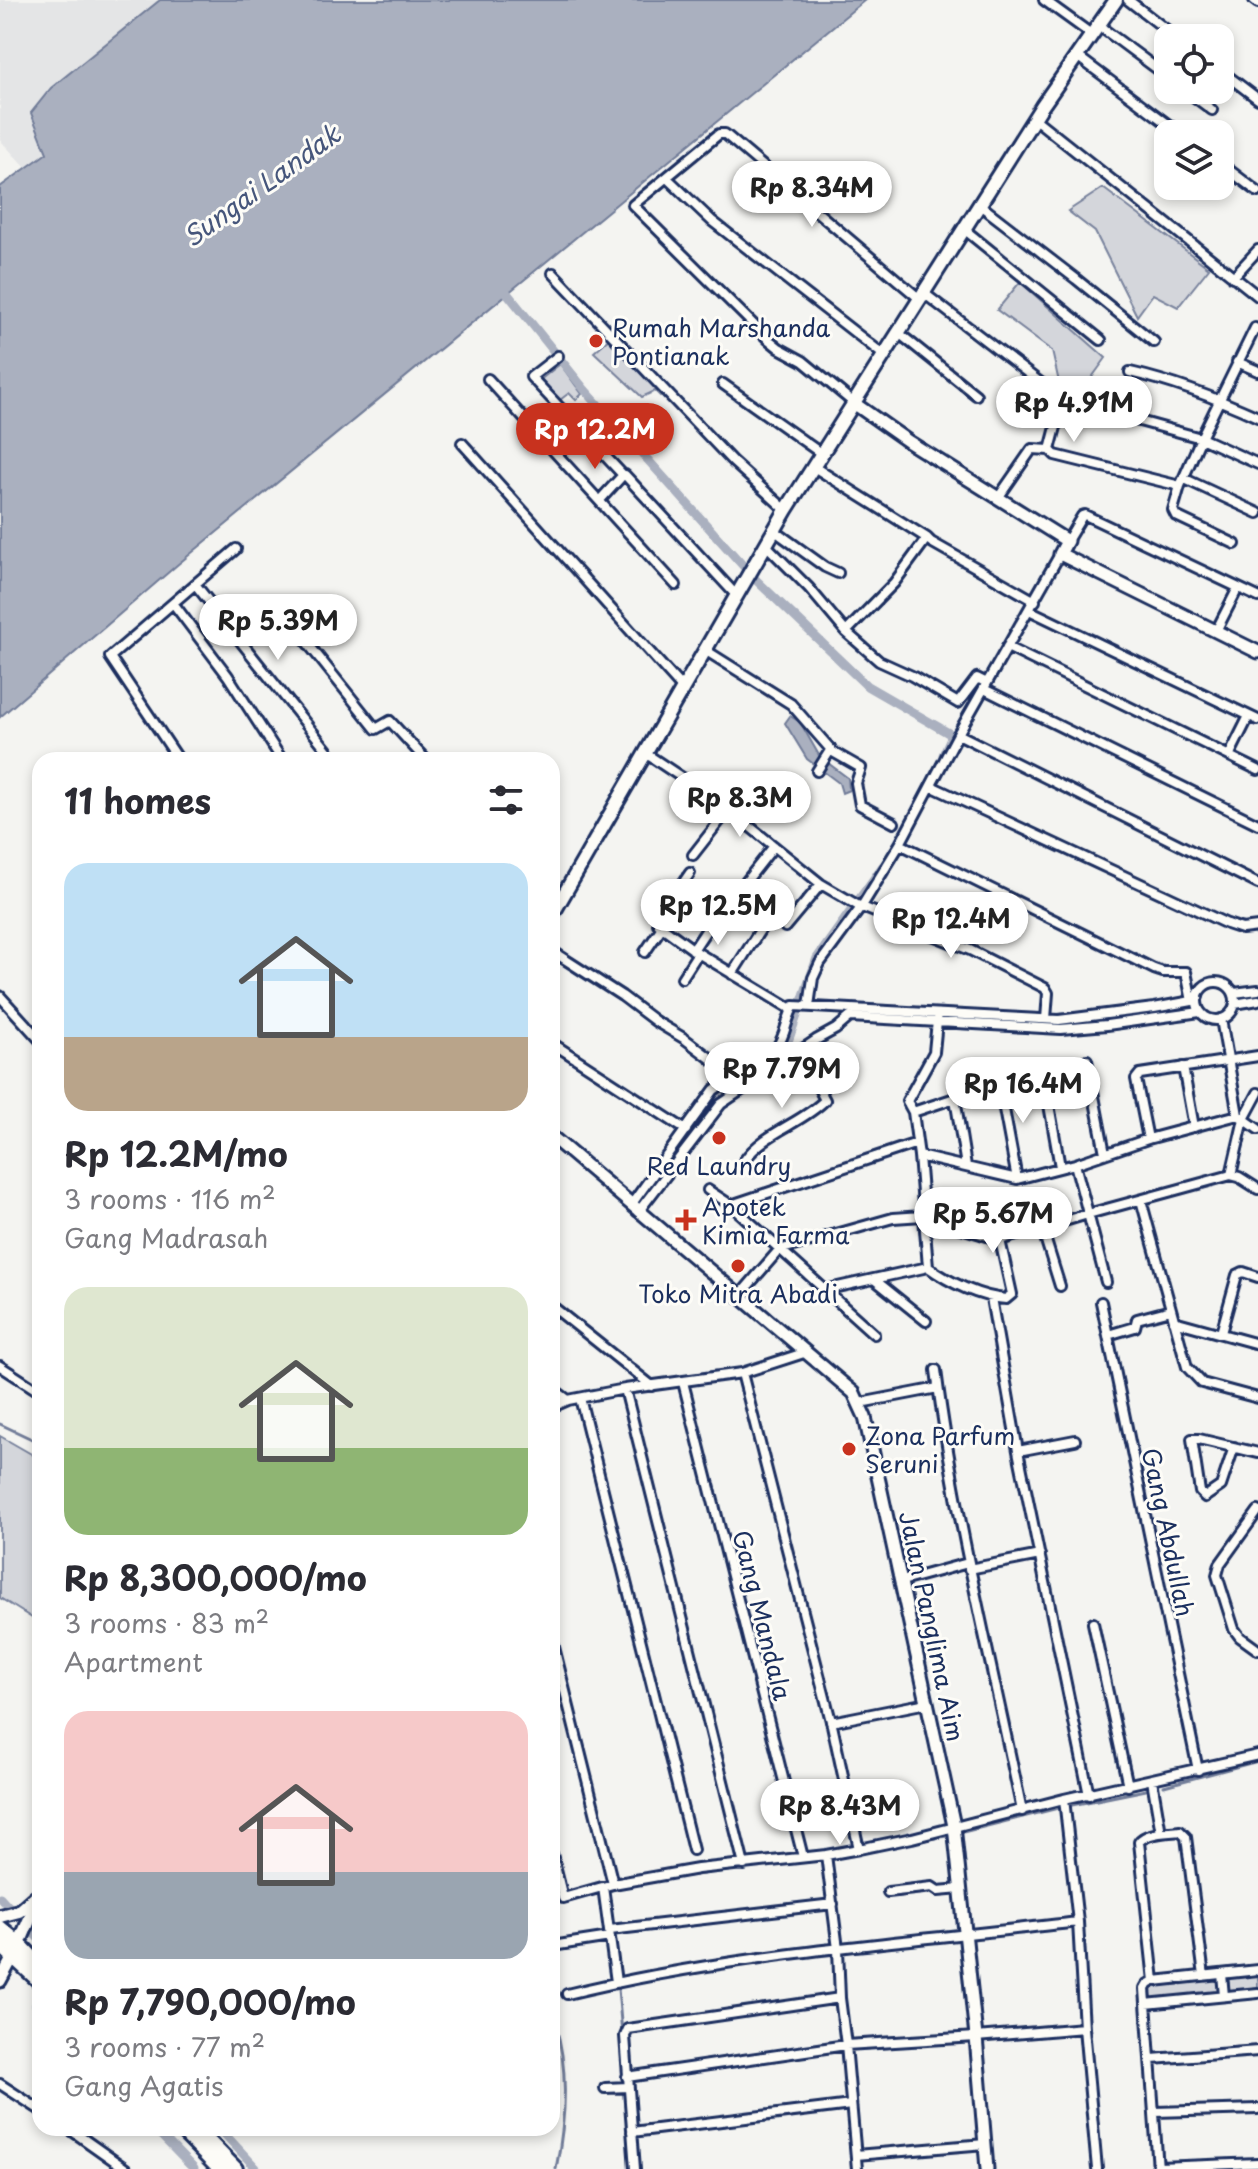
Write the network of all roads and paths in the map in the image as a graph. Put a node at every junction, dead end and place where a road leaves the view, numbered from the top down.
1 (1044, 0) edge
2 (1116, 0) edge
3 (1128, 0) edge
4 (1159, 24) edge
5 (1095, 30) junction
6 (1077, 56) junction
7 (1154, 68) edge
8 (1234, 81) edge
9 (1258, 99) edge
10 (1204, 104) edge
11 (1212, 110) dead end
12 (1035, 119) junction
13 (1162, 120) edge
14 (1234, 174) edge
15 (667, 178) junction
16 (1258, 192) edge
17 (980, 205) junction
18 (965, 230) junction
19 (1258, 250) edge
20 (553, 273) dead end
21 (1233, 277) junction
22 (1258, 296) edge
23 (923, 297) junction
24 (1258, 330) edge
25 (900, 334) junction
26 (1101, 340) dead end
27 (1154, 342) dead end
28 (558, 356) dead end
29 (885, 356) junction
30 (1237, 362) junction
31 (1258, 371) edge
32 (1130, 372) dead end
33 (488, 379) dead end
34 (723, 384) dead end
35 (976, 395) dead end
36 (1063, 400) junction
37 (1220, 400) junction
38 (855, 404) junction
39 (1258, 417) edge
40 (1201, 438) junction
41 (462, 443) dead end
42 (1050, 450) junction
43 (822, 454) junction
44 (1258, 464) edge
45 (814, 467) junction
46 (623, 475) junction
47 (1182, 483) junction
48 (998, 498) junction
49 (600, 500) junction
50 (786, 510) junction
51 (1258, 513) edge
52 (775, 531) junction
53 (925, 540) junction
54 (1067, 541) junction
55 (1235, 544) dead end
56 (766, 545) junction
57 (236, 549) dead end
58 (1060, 554) junction
59 (838, 573) dead end
60 (195, 584) junction
61 (676, 585) dead end
62 (1238, 588) junction
63 (736, 595) junction
64 (1258, 597) edge
65 (1035, 601) junction
66 (173, 603) junction
67 (1029, 610) junction
68 (282, 611) dead end
69 (1216, 631) junction
70 (846, 632) junction
71 (1007, 647) junction
72 (705, 650) junction
73 (1258, 652) edge
74 (986, 686) junction
75 (682, 688) junction
76 (1253, 718) edge
77 (958, 734) junction
78 (831, 749) junction
79 (174, 752) edge
80 (277, 752) edge
81 (329, 752) edge
82 (419, 752) edge
83 (645, 753) junction
84 (1229, 756) junction
85 (1258, 770) edge
86 (817, 771) dead end
87 (931, 786) junction
88 (729, 809) junction
89 (894, 823) dead end
90 (1258, 824) edge
91 (900, 844) junction
92 (774, 846) junction
93 (693, 855) dead end
94 (690, 873) dead end
95 (821, 884) junction
96 (1258, 884) edge
97 (741, 888) dead end
98 (560, 897) edge
99 (727, 899) dead end
100 (856, 904) junction
101 (764, 924) dead end
102 (662, 927) junction
103 (785, 927) dead end
104 (1258, 927) edge
105 (696, 951) junction
106 (645, 952) dead end
107 (560, 956) edge
108 (732, 974) junction
109 (682, 978) dead end
110 (1258, 990) edge
111 (1234, 993) junction
112 (0, 996) edge
113 (1195, 999) junction
114 (1258, 1000) edge
115 (1235, 1004) junction
116 (808, 1006) junction
117 (793, 1007) junction
118 (1200, 1012) junction
119 (850, 1013) junction
120 (1046, 1019) junction
121 (1221, 1019) junction
122 (937, 1021) junction
123 (32, 1031) edge
124 (560, 1048) edge
125 (799, 1051) junction
126 (1258, 1056) edge
127 (1087, 1060) dead end
128 (1229, 1060) junction
129 (1042, 1065) dead end
130 (1183, 1067) junction
131 (998, 1077) dead end
132 (729, 1079) junction
133 (1258, 1093) edge
134 (913, 1112) junction
135 (1241, 1117) junction
136 (1194, 1127) junction
137 (1258, 1129) edge
138 (686, 1130) junction
139 (1148, 1139) junction
140 (917, 1143) junction
141 (560, 1144) edge
142 (1105, 1153) junction
143 (919, 1156) junction
144 (744, 1161) dead end
145 (1075, 1164) junction
146 (966, 1166) junction
147 (1060, 1167) junction
148 (1231, 1175) junction
149 (1017, 1179) junction
150 (1258, 1189) edge
151 (708, 1190) dead end
152 (1141, 1200) junction
153 (731, 1205) junction
154 (634, 1208) junction
155 (1088, 1214) junction
156 (923, 1216) junction
157 (1042, 1228) junction
158 (1000, 1240) junction
159 (779, 1250) junction
160 (928, 1267) junction
161 (1258, 1277) edge
162 (875, 1280) junction
163 (1106, 1282) dead end
164 (1060, 1286) dead end
165 (824, 1290) junction
166 (740, 1295) junction
167 (991, 1298) junction
168 (1101, 1302) dead end
169 (1171, 1310) junction
170 (560, 1312) edge
171 (926, 1321) dead end
172 (1174, 1321) junction
173 (1221, 1333) junction
174 (874, 1334) dead end
175 (1108, 1335) junction
176 (1258, 1344) edge
177 (807, 1352) junction
178 (0, 1366) edge
179 (936, 1370) dead end
180 (742, 1373) junction
181 (683, 1382) junction
182 (652, 1386) junction
183 (32, 1387) edge
184 (938, 1388) junction
185 (625, 1389) junction
186 (560, 1394) edge
187 (580, 1398) junction
188 (1258, 1398) edge
189 (568, 1400) junction
190 (860, 1403) junction
191 (560, 1404) edge
192 (1075, 1440) dead end
193 (1234, 1447) junction
194 (1018, 1451) junction
195 (1258, 1453) edge
196 (1258, 1511) edge
197 (1040, 1555) junction
198 (969, 1566) junction
199 (902, 1581) junction
200 (1093, 1623) dead end
201 (1258, 1650) edge
202 (560, 1674) edge
203 (927, 1703) junction
204 (831, 1722) junction
205 (1258, 1755) edge
206 (1198, 1770) junction
207 (1152, 1780) junction
208 (1128, 1786) junction
209 (1089, 1795) junction
210 (1064, 1799) junction
211 (1022, 1811) junction
212 (954, 1826) junction
213 (1161, 1833) junction
214 (859, 1849) junction
215 (693, 1850) dead end
216 (826, 1855) junction
217 (803, 1857) junction
218 (744, 1865) junction
219 (560, 1886) edge
220 (608, 1886) junction
221 (961, 1889) junction
222 (888, 1892) dead end
223 (563, 1898) junction
224 (560, 1899) edge
225 (32, 1901) edge
226 (833, 1904) junction
227 (32, 1912) edge
228 (0, 1916) edge
229 (1078, 1922) junction
230 (0, 1928) edge
231 (610, 1934) junction
232 (966, 1935) junction
233 (19, 1943) junction
234 (0, 1944) edge
235 (560, 1944) edge
236 (838, 1949) junction
237 (32, 1957) edge
238 (32, 1967) edge
239 (1258, 1970) edge
240 (1222, 1974) junction
241 (1204, 1976) junction
242 (0, 1981) edge
243 (1154, 1981) junction
244 (616, 1982) junction
245 (1258, 1993) edge
246 (567, 1994) dead end
247 (1224, 1996) junction
248 (840, 1998) junction
249 (1146, 2004) junction
250 (1084, 2028) junction
251 (976, 2037) junction
252 (846, 2045) junction
253 (1258, 2051) edge
254 (1152, 2059) junction
255 (628, 2082) junction
256 (0, 2084) edge
257 (605, 2088) dead end
258 (32, 2105) edge
259 (851, 2105) junction
260 (1258, 2109) edge
261 (1155, 2112) junction
262 (632, 2132) junction
263 (79, 2136) edge
264 (188, 2136) edge
265 (203, 2136) edge
266 (985, 2144) junction
267 (856, 2155) junction
268 (1258, 2163) edge
269 (1158, 2168) edge
270 (126, 2169) edge
271 (220, 2169) edge
272 (235, 2169) edge
273 (635, 2169) edge
274 (857, 2169) edge
275 (987, 2169) edge
276 (1097, 2169) edge

1 - 5 street
2 - 5 main road
3 - 4 street
5 - 6 main road
5 - 7 street
6 - 12 main road
6 - 13 street
8 - 9 street
10 - 11 street
12 - 17 main road
12 - 21 street
14 - 16 street
15 - 23 street
15 - 29 street
15 - 38 street
17 - 18 main road
17 - 27 street
18 - 23 main road
18 - 26 street
19 - 21 street
20 - 50 street
21 - 22 street
23 - 25 main road
23 - 36 street
24 - 30 street
25 - 29 main road
25 - 35 street
28 - 46 street
29 - 38 main road
30 - 31 street
30 - 37 street
32 - 37 street
33 - 49 street
34 - 43 street
36 - 40 street
36 - 42 street
37 - 39 street
37 - 40 street
38 - 43 main road
38 - 48 street
40 - 44 street
40 - 47 street
41 - 75 street
42 - 47 street
42 - 48 street
43 - 45 main road
45 - 50 main road
45 - 53 street
46 - 49 street
46 - 63 street
47 - 51 street
47 - 55 street
48 - 54 street
49 - 61 street
50 - 52 main road
52 - 56 main road
52 - 59 street
53 - 65 street
53 - 70 street
54 - 58 street
54 - 62 street
56 - 63 main road
56 - 70 street
57 - 60 street
58 - 65 street
58 - 69 street
60 - 66 street
60 - 81 street
62 - 64 street
62 - 69 street
63 - 72 main road
65 - 67 street
66 - 79 street
66 - 80 street
67 - 71 street
67 - 76 street
68 - 82 street
69 - 73 street
70 - 74 street
71 - 74 street
71 - 84 street
72 - 75 main road
72 - 78 street
74 - 77 street
74 - 90 street
75 - 83 main road
76 - 84 street
77 - 87 street
77 - 96 street
78 - 86 street
78 - 89 street
83 - 88 street
83 - 98 main road
84 - 85 street
87 - 91 street
87 - 104 street
88 - 92 street
88 - 93 street
91 - 100 street
91 - 113 street
92 - 95 street
92 - 97 street
94 - 102 street
95 - 100 street
95 - 103 street
99 - 105 street
100 - 116 street
100 - 120 street
101 - 108 street
102 - 105 street
102 - 106 street
105 - 108 street
105 - 109 street
107 - 132 street
108 - 117 street
110 - 111 street
111 - 113 street
111 - 115 street
112 - 123 street
113 - 118 street
113 - 120 street
114 - 115 street
115 - 121 street
116 - 117 street
116 - 119 street
117 - 132 street
118 - 121 street
118 - 122 street
119 - 120 street
119 - 122 street
119 - 125 street
121 - 128 street
122 - 134 street
124 - 138 street
125 - 144 street
125 - 154 street
126 - 128 street
127 - 142 street
128 - 130 street
128 - 135 street
129 - 147 street
130 - 136 street
130 - 139 street
131 - 149 street
132 - 138 street
133 - 135 street
134 - 140 street
134 - 146 street
135 - 136 street
135 - 137 street
135 - 148 street
136 - 139 street
138 - 154 street
139 - 142 street
140 - 143 street
140 - 153 street
141 - 154 street, Jalan Panglima Aim
142 - 145 street
143 - 146 street
143 - 156 street
145 - 147 street
145 - 155 street
146 - 149 street
147 - 149 street
148 - 150 street
148 - 152 street
151 - 153 street
152 - 155 street
152 - 169 street
153 - 159 street
154 - 166 street, Jalan Panglima Aim
155 - 157 street
155 - 163 street
156 - 158 street
156 - 159 street
156 - 160 street
157 - 158 street
157 - 164 street
158 - 167 street
159 - 165 street
159 - 166 street
160 - 162 street
160 - 167 street
161 - 173 street
162 - 165 street
162 - 171 street
165 - 174 street
166 - 177 street, Jalan Panglima Aim
167 - 194 street
168 - 175 street, Gang Abdullah
169 - 172 street
169 - 175 street
170 - 182 street
172 - 173 street
172 - 188 street
173 - 176 street
175 - 206 street, Gang Abdullah
177 - 180 street
177 - 190 street, Jalan Panglima Aim
178 - 183 street
179 - 184 street
180 - 181 street
180 - 204 street
181 - 182 street
181 - 217 street, Gang Mandala
182 - 185 street
184 - 190 street
184 - 198 street
185 - 187 street
185 - 218 street
186 - 189 street
187 - 189 street
187 - 215 street
189 - 191 street
190 - 199 street, Jalan Panglima Aim
192 - 194 street
193 - 193 street
193 - 195 street
194 - 197 street
196 - 201 street
197 - 198 street
197 - 209 street
198 - 199 street
198 - 211 street
199 - 203 street, Jalan Panglima Aim
200 - 208 street
202 - 220 street
203 - 204 street
203 - 212 street, Jalan Panglima Aim
204 - 214 street
205 - 206 street
206 - 207 street
207 - 208 street
207 - 213 street
208 - 209 street
209 - 210 street
210 - 211 street
210 - 229 street
211 - 212 street
212 - 214 street
212 - 221 street, Jalan Panglima Aim
213 - 241 street
213 - 243 street
214 - 216 street
216 - 217 street
216 - 226 street
217 - 218 street
218 - 220 street
219 - 223 street
220 - 223 street
220 - 231 street
221 - 222 street
221 - 232 street, Jalan Panglima Aim
223 - 224 street
225 - 228 main road
226 - 231 street
226 - 236 street
227 - 233 main road
229 - 232 street
229 - 250 street
230 - 233 highway
231 - 235 street
231 - 244 street
232 - 236 street
232 - 251 street, Jalan Panglima Aim
233 - 234 highway
233 - 237 highway
233 - 238 highway
233 - 242 street
236 - 244 street
236 - 248 street
239 - 240 street
240 - 241 street
240 - 247 street
241 - 243 street
243 - 249 street
244 - 246 street
245 - 247 street
247 - 249 street
248 - 252 street
248 - 255 street
249 - 254 street
250 - 251 street
250 - 276 street
251 - 252 street
251 - 266 street, Jalan Panglima Aim
252 - 255 street
252 - 259 street
253 - 254 street
254 - 261 street
255 - 257 street
255 - 262 street
256 - 258 street
259 - 262 street
259 - 267 street
260 - 261 street
261 - 269 street
262 - 273 street
263 - 270 street
264 - 271 highway
265 - 272 highway
266 - 267 street
266 - 275 street, Jalan Panglima Aim
267 - 274 street
268 - 269 street

